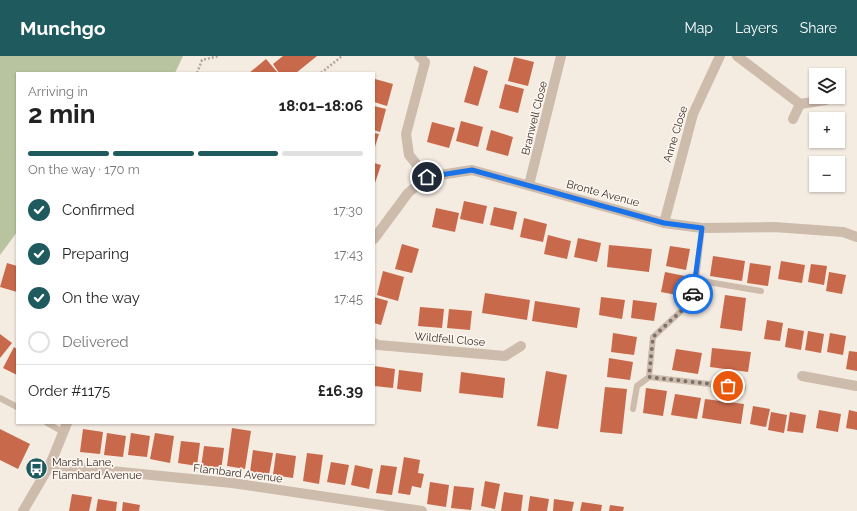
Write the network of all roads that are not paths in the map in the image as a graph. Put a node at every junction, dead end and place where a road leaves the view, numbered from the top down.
1 (419, 56) edge
2 (561, 56) edge
3 (720, 56) edge
4 (737, 56) edge
5 (809, 103) edge
6 (800, 104) junction
7 (793, 119) dead end
8 (427, 177) junction
9 (529, 185) junction
10 (664, 223) junction
11 (702, 228) junction
12 (857, 237) edge
13 (375, 239) edge
14 (696, 280) junction
15 (761, 291) dead end
16 (375, 344) edge
17 (521, 346) dead end
18 (802, 376) dead end
19 (649, 377) junction
20 (857, 386) edge
21 (743, 388) dead end
22 (0, 398) edge
23 (16, 406) edge
24 (632, 409) dead end
25 (52, 424) edge
26 (65, 427) edge
27 (50, 465) junction
28 (24, 511) edge
29 (422, 511) edge

1 - 8 street
2 - 9 street, Branwell Close
3 - 10 street, Anne Close
4 - 6 street
5 - 6 street
6 - 7 street
8 - 9 street, Bronte Avenue
8 - 13 street
9 - 10 street, Bronte Avenue
10 - 11 street, Bronte Avenue
11 - 12 street, Bronte Avenue
11 - 14 lane
14 - 15 lane
14 - 19 lane
16 - 17 street, Wildfell Close
18 - 20 street
19 - 21 lane
19 - 24 lane
22 - 23 lane
25 - 26 lane
26 - 27 street
27 - 28 street
27 - 29 street, Flambard Avenue

